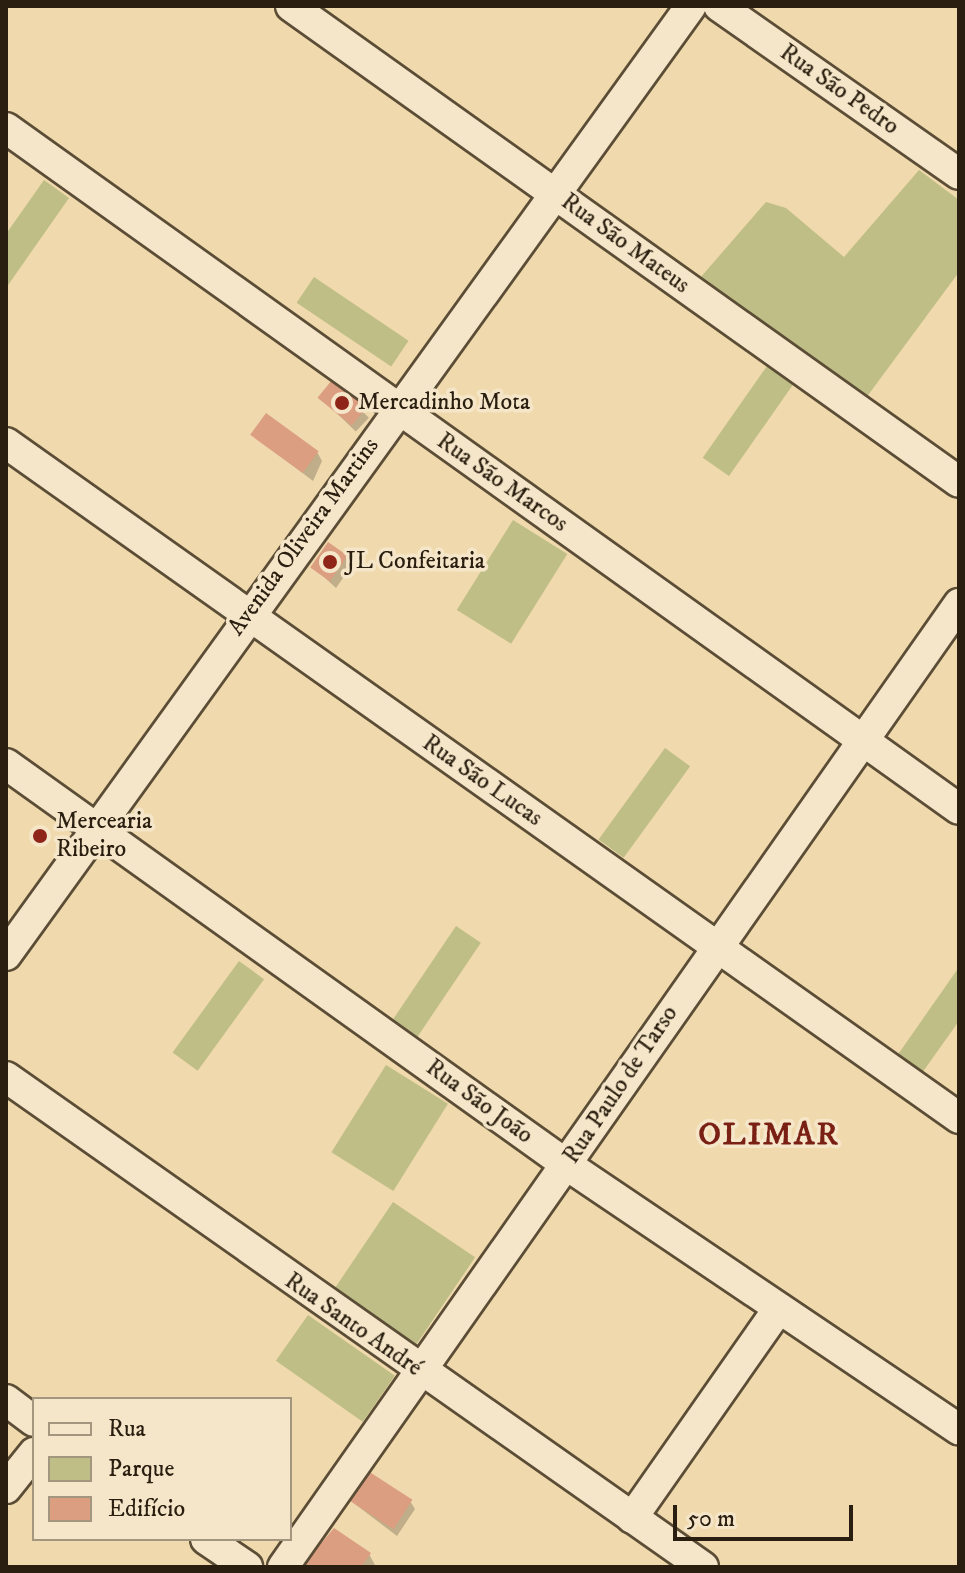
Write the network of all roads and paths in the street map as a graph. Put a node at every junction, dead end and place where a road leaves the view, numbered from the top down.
1 (291, 6) edge
2 (691, 6) edge
3 (719, 6) edge
4 (6, 128) edge
5 (959, 174) edge
6 (553, 192) junction
7 (398, 409) junction
8 (6, 443) edge
9 (959, 482) edge
10 (959, 604) edge
11 (246, 615) junction
12 (864, 741) junction
13 (6, 764) edge
14 (959, 809) edge
15 (95, 827) junction
16 (715, 945) junction
17 (6, 955) edge
18 (6, 1077) edge
19 (959, 1118) edge
20 (567, 1165) junction
21 (779, 1308) junction
22 (420, 1373) junction
23 (6, 1400) edge
24 (32, 1420) edge
25 (959, 1429) edge
26 (32, 1456) edge
27 (6, 1488) edge
28 (632, 1518) junction
29 (208, 1541) edge
30 (237, 1564) edge
31 (283, 1567) edge
32 (703, 1567) edge

1 - 6 street, Rua São Mateus
2 - 6 street, Avenida Oliveira Martins
3 - 5 street, Rua São Pedro
4 - 7 street, Rua São Marcos
6 - 7 street, Avenida Oliveira Martins
6 - 9 street, Rua São Mateus
7 - 11 street, Avenida Oliveira Martins
7 - 12 street, Rua São Marcos
8 - 11 street, Rua São Lucas
10 - 12 street, Rua Paulo de Tarso
11 - 15 street, Avenida Oliveira Martins
11 - 16 street, Rua São Lucas
12 - 14 street, Rua São Marcos
12 - 16 street, Rua Paulo de Tarso
13 - 15 street, Rua São João
15 - 17 street, Avenida Oliveira Martins
15 - 20 street, Rua São João
16 - 19 street, Rua São Lucas
16 - 20 street, Rua Paulo de Tarso
18 - 22 street, Rua Santo André
20 - 21 street, Rua São João
20 - 22 street, Rua Paulo de Tarso
21 - 25 street, Rua São João
21 - 28 street
22 - 28 street, Rua Santo André
22 - 31 street, Rua Paulo de Tarso
23 - 24 street
26 - 27 street
28 - 32 street, Rua Santo André
29 - 30 street

